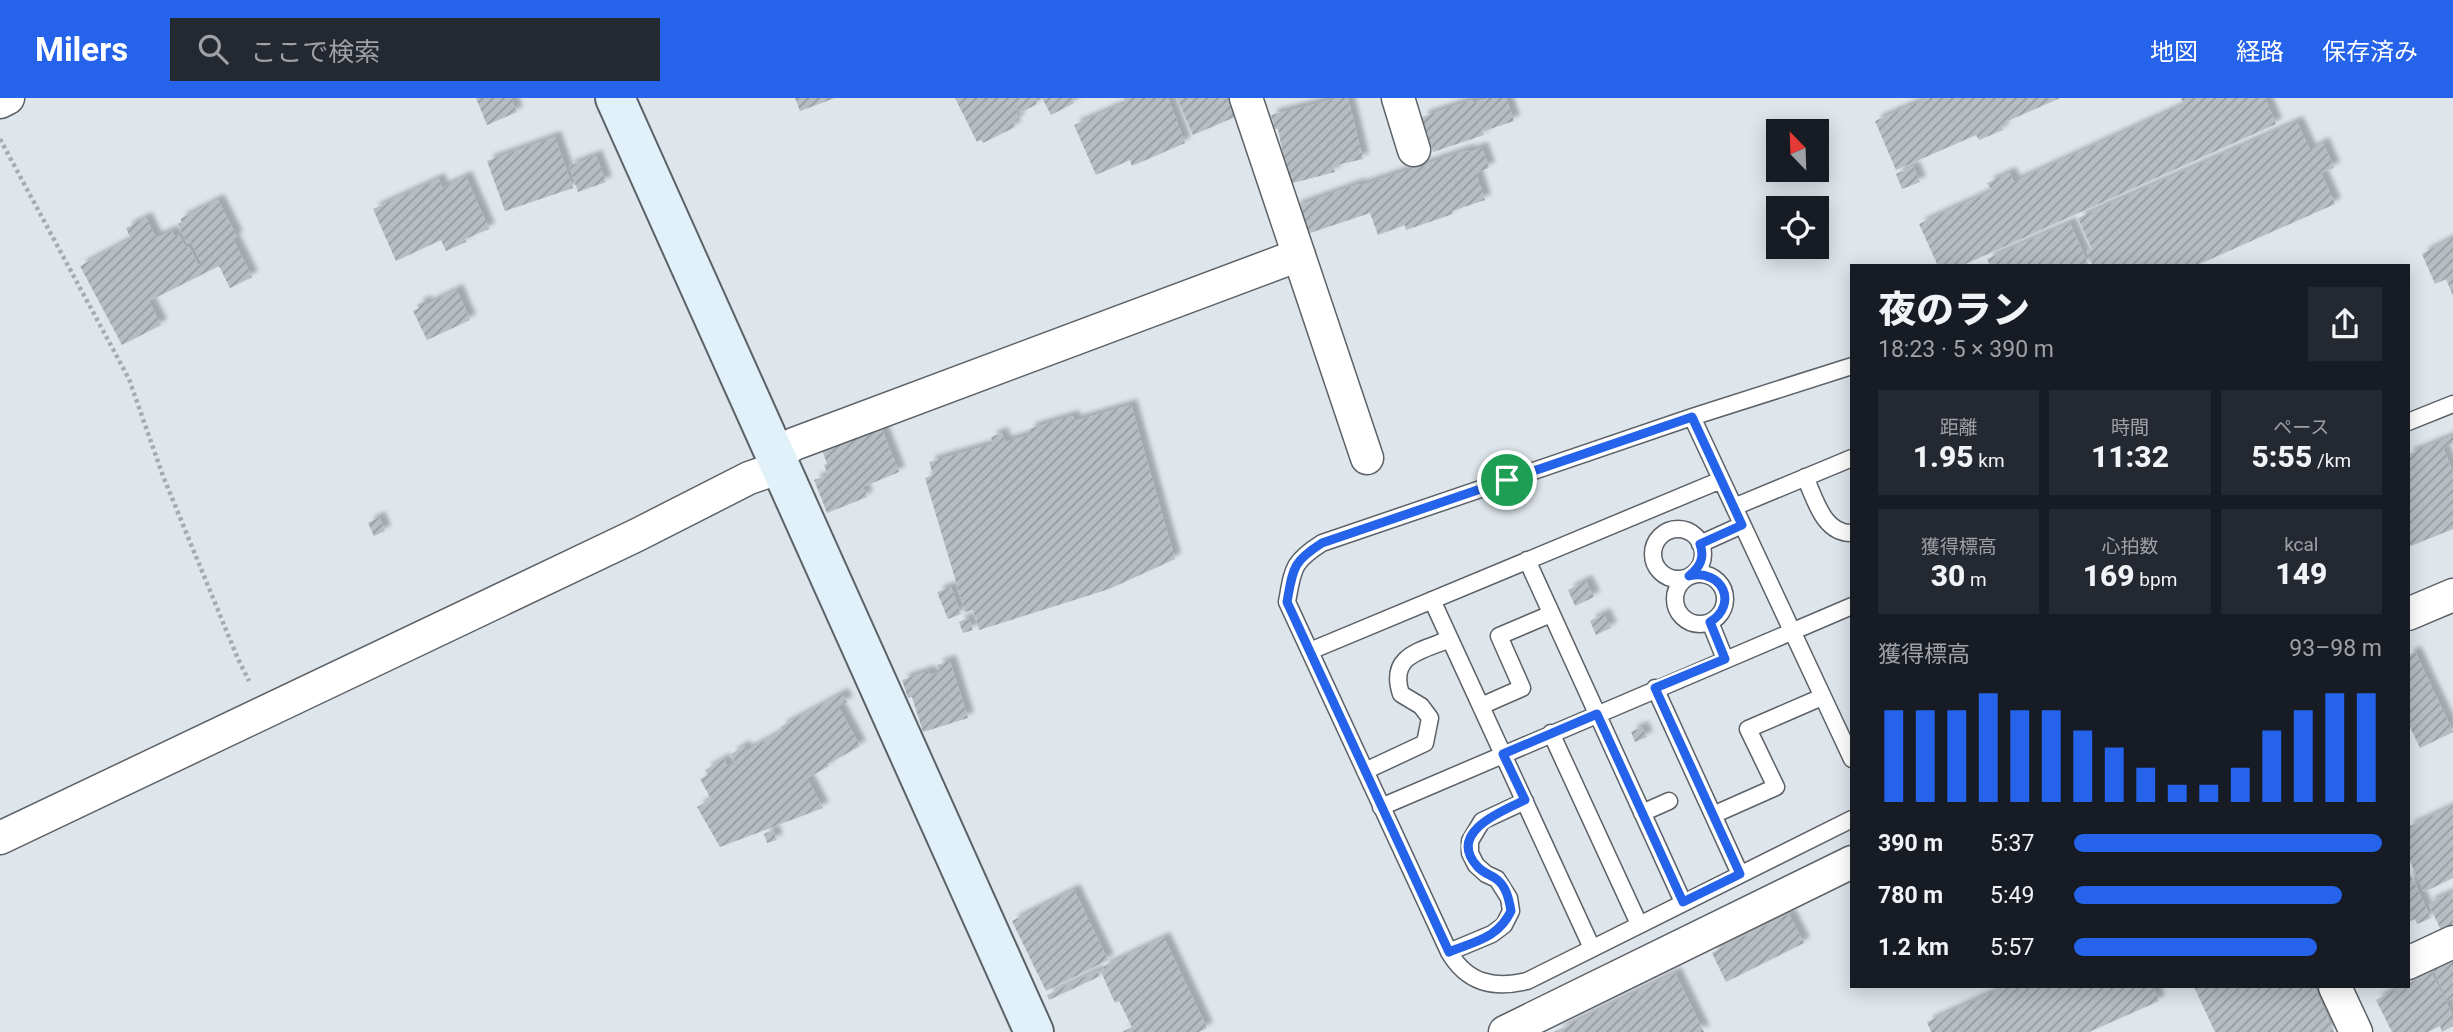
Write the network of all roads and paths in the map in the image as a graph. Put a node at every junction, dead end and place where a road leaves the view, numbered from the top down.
1 (8, 98) edge
2 (615, 98) edge
3 (1247, 98) edge
4 (1398, 98) edge
5 (0, 102) edge
6 (0, 139) edge
7 (1414, 150) dead end
8 (1299, 255) junction
9 (1850, 367) edge
10 (2453, 404) edge
11 (1692, 417) junction
12 (2410, 421) edge
13 (1367, 458) dead end
14 (1850, 459) edge
15 (778, 461) junction
16 (1805, 477) junction
17 (1721, 480) junction
18 (1656, 506) junction
19 (1734, 507) junction
20 (1742, 525) junction
21 (1668, 531) junction
22 (1850, 533) edge
23 (1700, 544) junction
24 (1527, 560) junction
25 (1689, 576) junction
26 (2453, 595) edge
27 (1432, 600) junction
28 (1850, 607) edge
29 (2410, 613) edge
30 (1551, 614) junction
31 (1710, 622) junction
32 (1791, 630) junction
33 (1450, 639) junction
34 (1310, 651) junction
35 (1725, 659) junction
36 (1655, 688) junction
37 (1822, 697) junction
38 (1481, 706) junction
39 (266, 712) junction
40 (1597, 714) junction
41 (1551, 733) junction
42 (1503, 754) junction
43 (1850, 755) edge
44 (1365, 771) junction
45 (1525, 800) junction
46 (1669, 801) dead end
47 (1381, 807) junction
48 (1642, 813) junction
49 (1713, 815) junction
50 (1850, 820) edge
51 (0, 838) edge
52 (1850, 863) edge
53 (1740, 874) junction
54 (1683, 902) junction
55 (1639, 924) junction
56 (2453, 942) edge
57 (1592, 948) junction
58 (1449, 952) junction
59 (2410, 962) edge
60 (2343, 990) edge
61 (1034, 1032) edge
62 (1505, 1032) edge
63 (2356, 1032) edge

1 - 5 street
2 - 15 street
3 - 8 street
4 - 7 street
6 - 39 path
8 - 13 street
8 - 15 street
9 - 11 lane
10 - 12 lane
11 - 17 lane
11 - 34 lane
14 - 16 lane
15 - 39 street
15 - 61 street
16 - 19 lane
16 - 22 lane
17 - 18 lane
17 - 19 lane
18 - 21 lane
18 - 24 lane
19 - 20 lane
20 - 23 lane
20 - 32 lane
21 - 23 lane
21 - 25 lane
23 - 25 lane
24 - 27 lane
24 - 30 lane
25 - 31 lane
25 - 31 lane
26 - 29 street
27 - 33 lane
27 - 34 lane
28 - 32 lane
30 - 38 lane
30 - 40 lane
31 - 35 lane
32 - 35 lane
32 - 37 lane
33 - 38 lane
33 - 44 lane
34 - 44 lane
35 - 36 lane
36 - 40 lane
36 - 49 lane
37 - 43 lane
37 - 49 lane
38 - 42 lane
39 - 51 street
40 - 41 lane
40 - 48 lane
41 - 42 lane
41 - 55 lane
42 - 45 lane
42 - 47 lane
44 - 47 lane
45 - 57 lane
45 - 58 lane
46 - 48 lane
47 - 58 lane
48 - 54 lane
49 - 53 lane
50 - 53 lane
52 - 62 street
53 - 54 lane
54 - 55 lane
55 - 57 lane
56 - 59 street
57 - 58 lane
60 - 63 street

